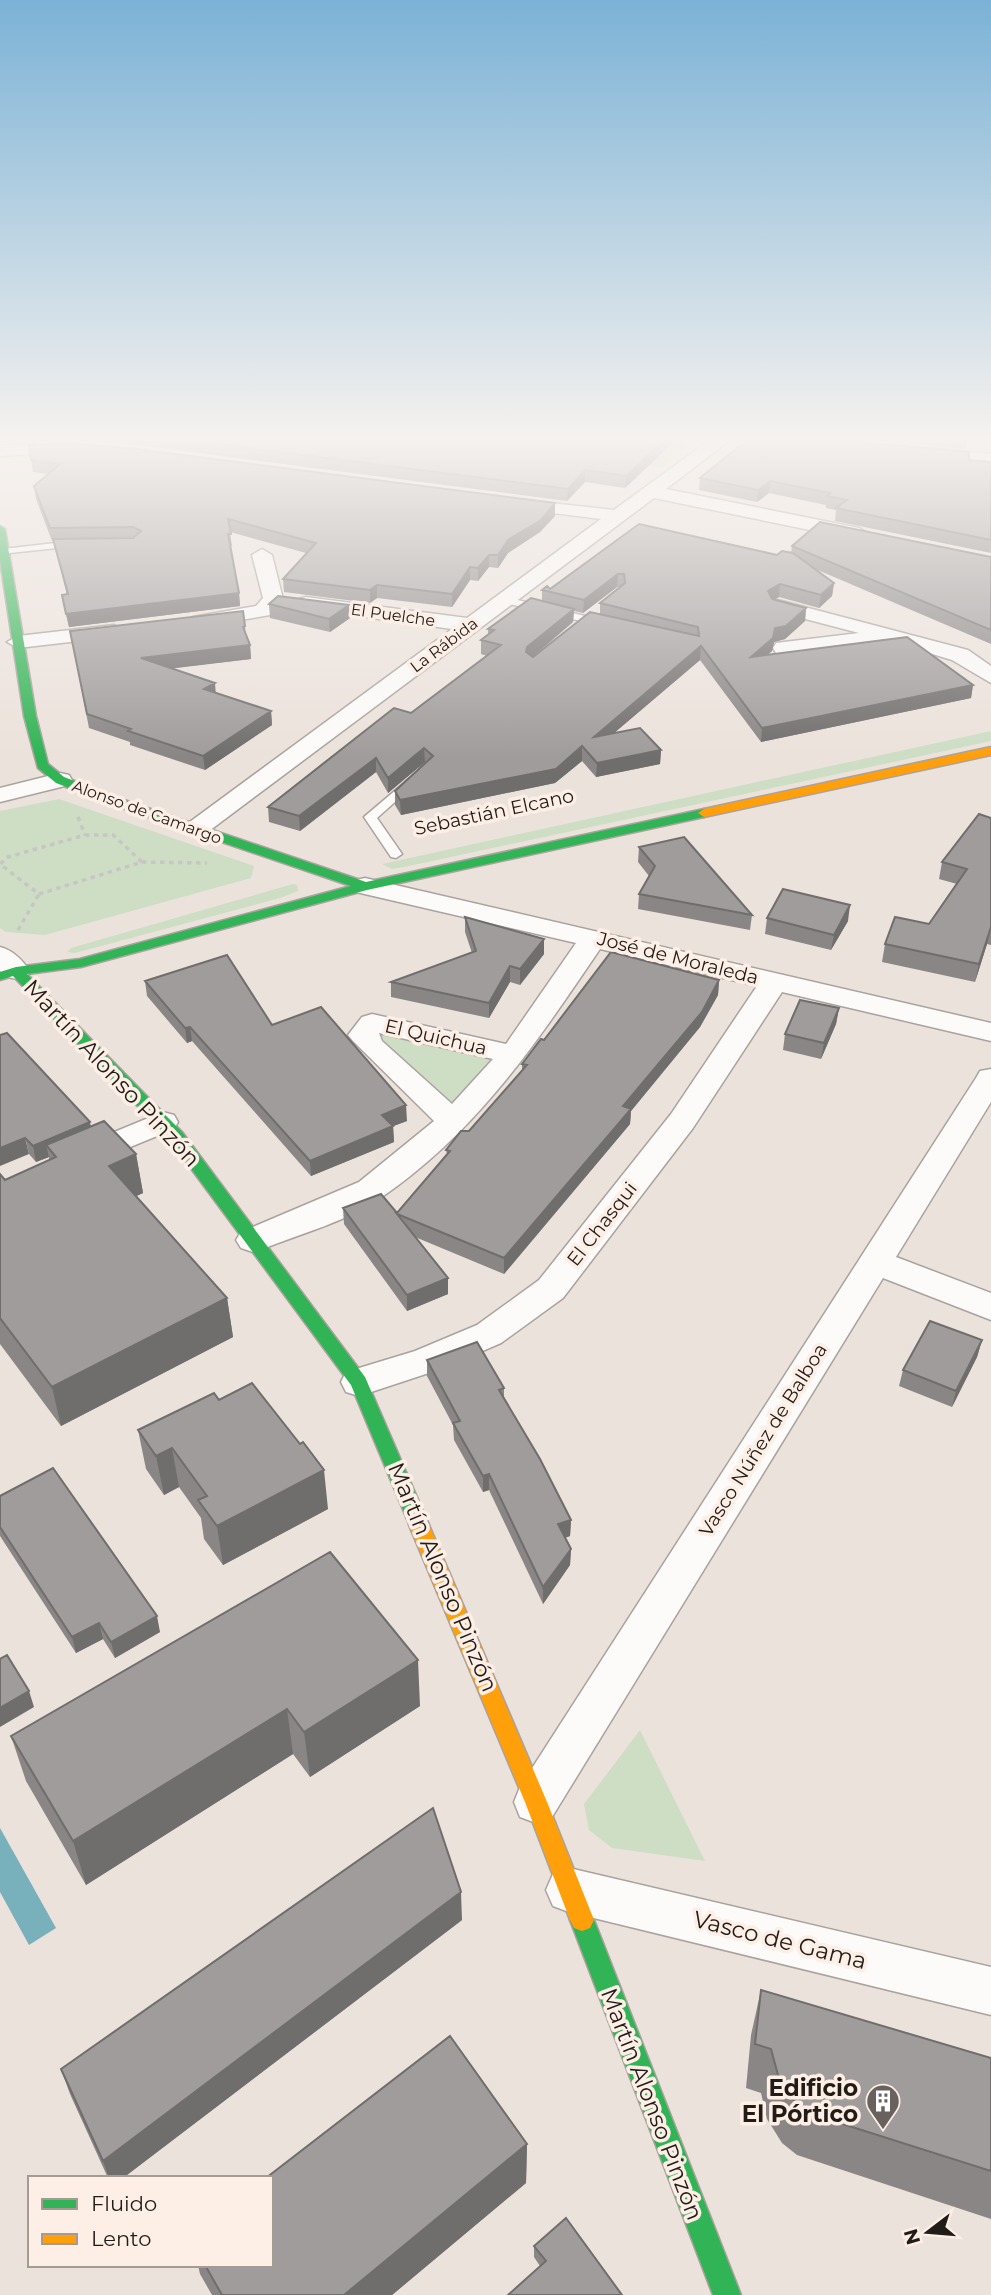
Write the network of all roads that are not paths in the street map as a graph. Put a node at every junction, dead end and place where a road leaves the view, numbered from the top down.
1 (2, 543) edge
2 (88, 543) edge
3 (582, 543) edge
4 (3, 552) junction
5 (262, 555) dead end
6 (4, 580) edge
7 (273, 599) junction
8 (505, 600) junction
9 (778, 606) edge
10 (591, 616) junction
11 (176, 624) edge
12 (471, 625) junction
13 (613, 626) edge
14 (135, 628) edge
15 (576, 629) edge
16 (894, 635) junction
17 (18, 642) junction
18 (784, 648) dead end
19 (991, 676) edge
20 (991, 751) edge
21 (425, 769) edge
22 (60, 780) junction
23 (0, 796) edge
24 (196, 829) junction
25 (403, 853) joint
26 (377, 859) dead end
27 (320, 873) junction
28 (360, 875) junction
29 (296, 879) dead end
30 (594, 937) junction
31 (50, 949) dead end
32 (5, 967) edge
33 (775, 981) junction
34 (991, 1032) edge
35 (513, 1055) junction
36 (991, 1078) edge
37 (163, 1122) junction
38 (453, 1122) junction
39 (61, 1166) edge
40 (253, 1240) junction
41 (874, 1261) junction
42 (991, 1307) edge
43 (359, 1382) junction
44 (536, 1802) junction
45 (569, 1890) junction
46 (991, 1991) edge
47 (719, 2291) edge

1 - 4 street, Alonso de Camargo
2 - 4 lane
3 - 8 street, La Rábida
4 - 6 street, Alonso de Camargo
5 - 7 street
6 - 17 street, Alonso de Camargo
7 - 11 street
7 - 12 street, El Puelche
8 - 10 lane
8 - 12 street, La Rábida
9 - 16 street
10 - 13 lane
10 - 15 lane
12 - 24 street, La Rábida
14 - 17 street
16 - 18 street
16 - 19 street
17 - 22 street, Alonso de Camargo
20 - 28 street
21 - 25 lane
22 - 23 street
22 - 24 street, Alonso de Camargo
24 - 27 street, Alonso de Camargo
25 - 26 street, Sebastián Elcano
27 - 28 street
27 - 28 street, Alonso de Camargo
27 - 29 street
28 - 30 street, José de Moraleda
28 - 32 street
30 - 33 street, José de Moraleda
30 - 35 street, El Quichua
31 - 32 street
32 - 37 street, Martín Alonso Pinzón
33 - 34 street, José de Moraleda
33 - 43 street, El Chasqui
35 - 38 street, El Quichua
35 - 38 street, El Quichua
36 - 41 street, Vasco Núñez de Balboa
37 - 39 street
37 - 40 street, Martín Alonso Pinzón
38 - 40 street, El Quichua
40 - 43 street, Martín Alonso Pinzón
41 - 42 street
41 - 44 street, Vasco Núñez de Balboa
43 - 44 street, Martín Alonso Pinzón
44 - 45 street, Martín Alonso Pinzón
45 - 46 street, Vasco de Gama
45 - 47 street, Martín Alonso Pinzón

